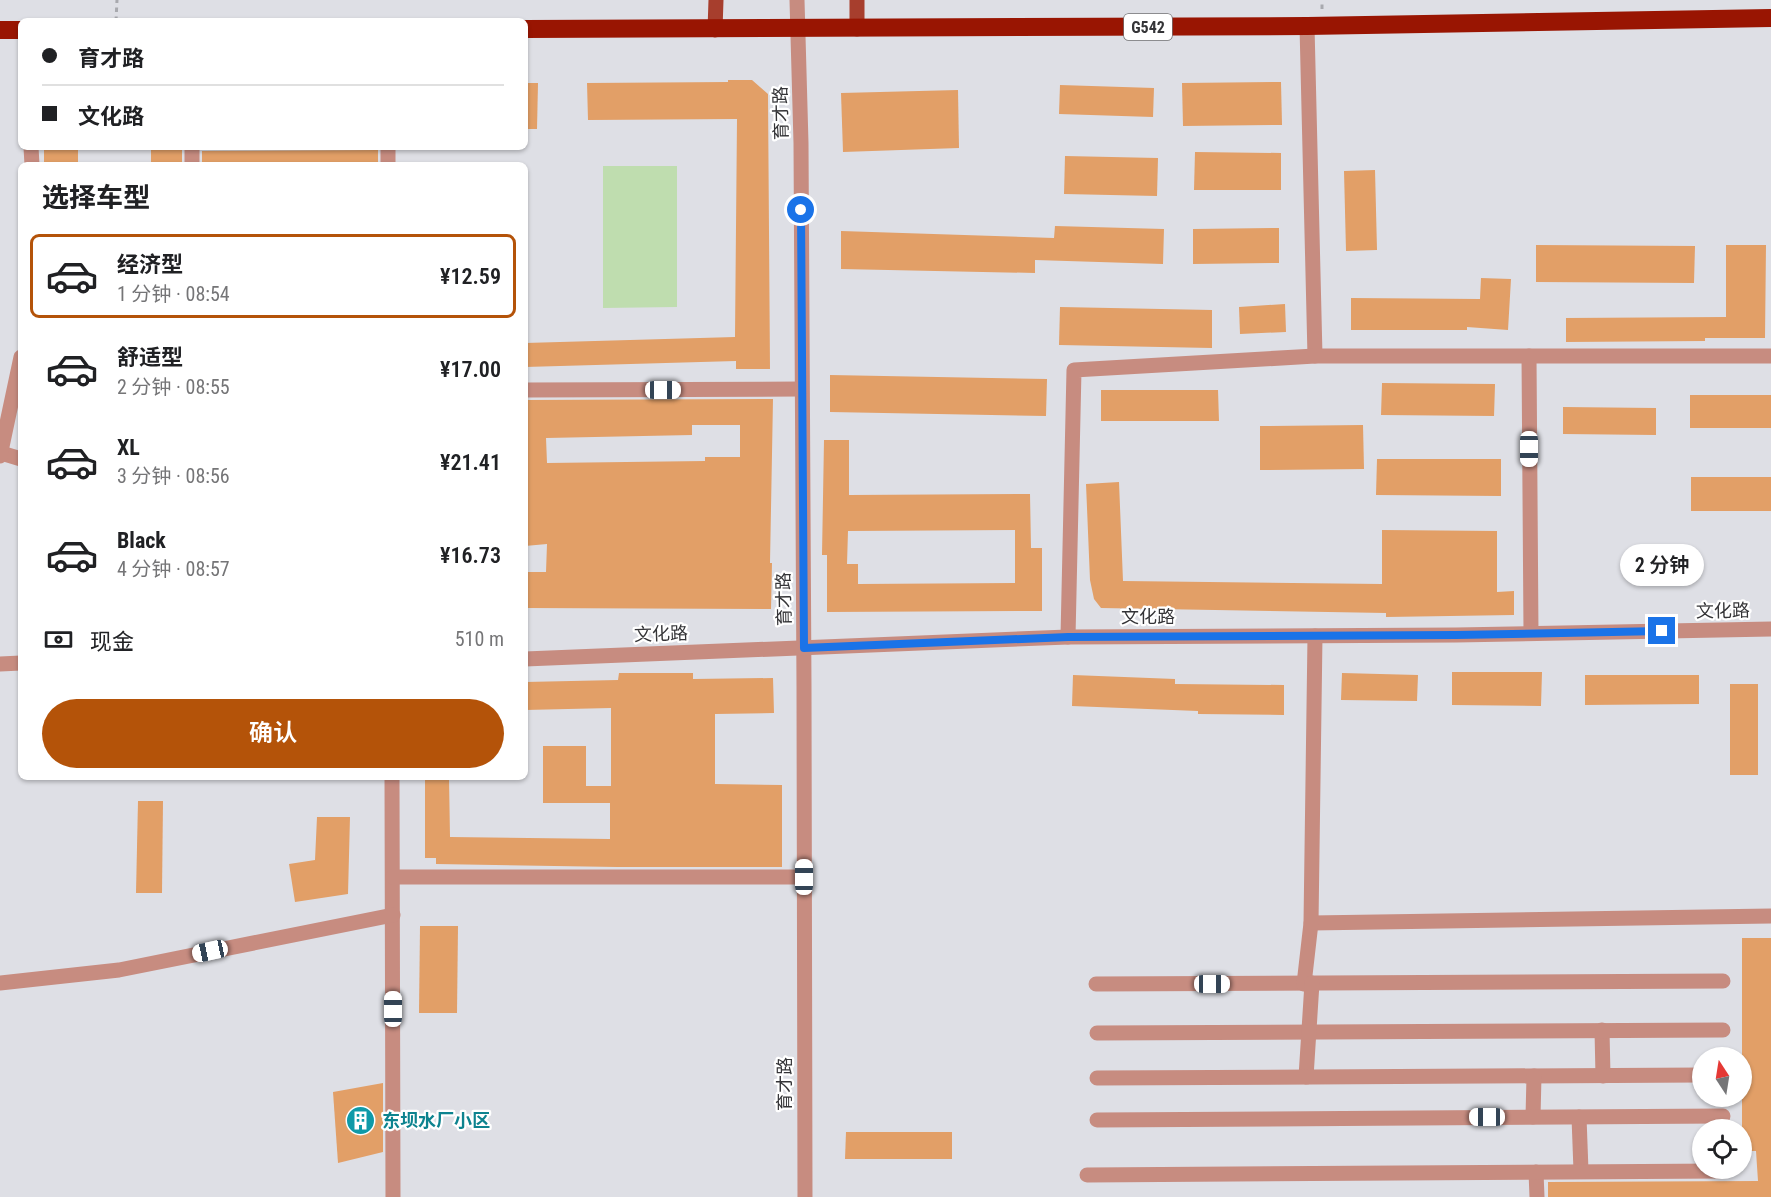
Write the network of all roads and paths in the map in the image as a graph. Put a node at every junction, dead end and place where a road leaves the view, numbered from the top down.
1 (117, 0) edge
2 (716, 0) edge
3 (797, 0) edge
4 (857, 0) edge
5 (116, 18) edge
6 (1771, 18) edge
7 (1307, 26) junction
8 (528, 29) edge
9 (857, 29) junction
10 (0, 30) edge
11 (18, 30) edge
12 (715, 30) junction
13 (799, 30) junction
14 (1315, 356) junction
15 (1529, 356) junction
16 (1771, 356) edge
17 (18, 371) edge
18 (801, 389) junction
19 (528, 390) edge
20 (0, 455) edge
21 (18, 458) edge
22 (1771, 630) edge
23 (1531, 633) junction
24 (1315, 636) junction
25 (1068, 637) junction
26 (804, 648) junction
27 (528, 658) edge
28 (18, 663) edge
29 (0, 664) edge
30 (392, 780) edge
31 (393, 877) junction
32 (804, 877) junction
33 (393, 915) junction
34 (1771, 916) edge
35 (1311, 923) junction
36 (1723, 981) dead end
37 (1308, 983) junction
38 (0, 984) edge
39 (1096, 984) dead end
40 (1602, 1030) junction
41 (1723, 1030) dead end
42 (1308, 1032) junction
43 (1097, 1033) dead end
44 (1692, 1075) edge
45 (1533, 1076) junction
46 (1603, 1076) junction
47 (1306, 1077) junction
48 (1097, 1078) dead end
49 (1724, 1116) dead end
50 (1533, 1117) junction
51 (1579, 1117) junction
52 (1097, 1120) dead end
53 (1581, 1171) junction
54 (1692, 1171) edge
55 (1536, 1172) junction
56 (1087, 1175) dead end
57 (393, 1197) edge
58 (805, 1197) edge
59 (1537, 1197) edge

1 - 5 path
2 - 12 main road
3 - 13 street, 育才路
4 - 9 main road
6 - 7 highway, G542
7 - 9 highway, G542
7 - 14 street
8 - 12 highway, G542
9 - 13 highway, G542
10 - 11 highway
12 - 13 highway, G542
13 - 18 street, 育才路
14 - 15 street
14 - 25 street
15 - 16 street
15 - 23 street
17 - 20 street
18 - 19 street
18 - 26 street, 育才路
20 - 21 street
22 - 23 street, 文化路
23 - 24 street, 文化路
24 - 25 street, 文化路
24 - 35 street
25 - 26 street, 文化路
26 - 27 street, 文化路
26 - 32 street, 育才路
28 - 29 street
30 - 31 street
31 - 32 street
31 - 33 street
32 - 58 street, 育才路
33 - 38 street
33 - 57 street
34 - 35 street
35 - 37 street
36 - 37 street
37 - 39 street
37 - 42 street
40 - 41 street
40 - 42 street
40 - 46 street
42 - 43 street
42 - 47 street
44 - 46 street
45 - 46 street
45 - 47 street
45 - 50 street
47 - 48 street
49 - 51 street
50 - 51 street
50 - 52 street
51 - 53 street
53 - 54 street
53 - 55 street
55 - 56 street
55 - 59 street

